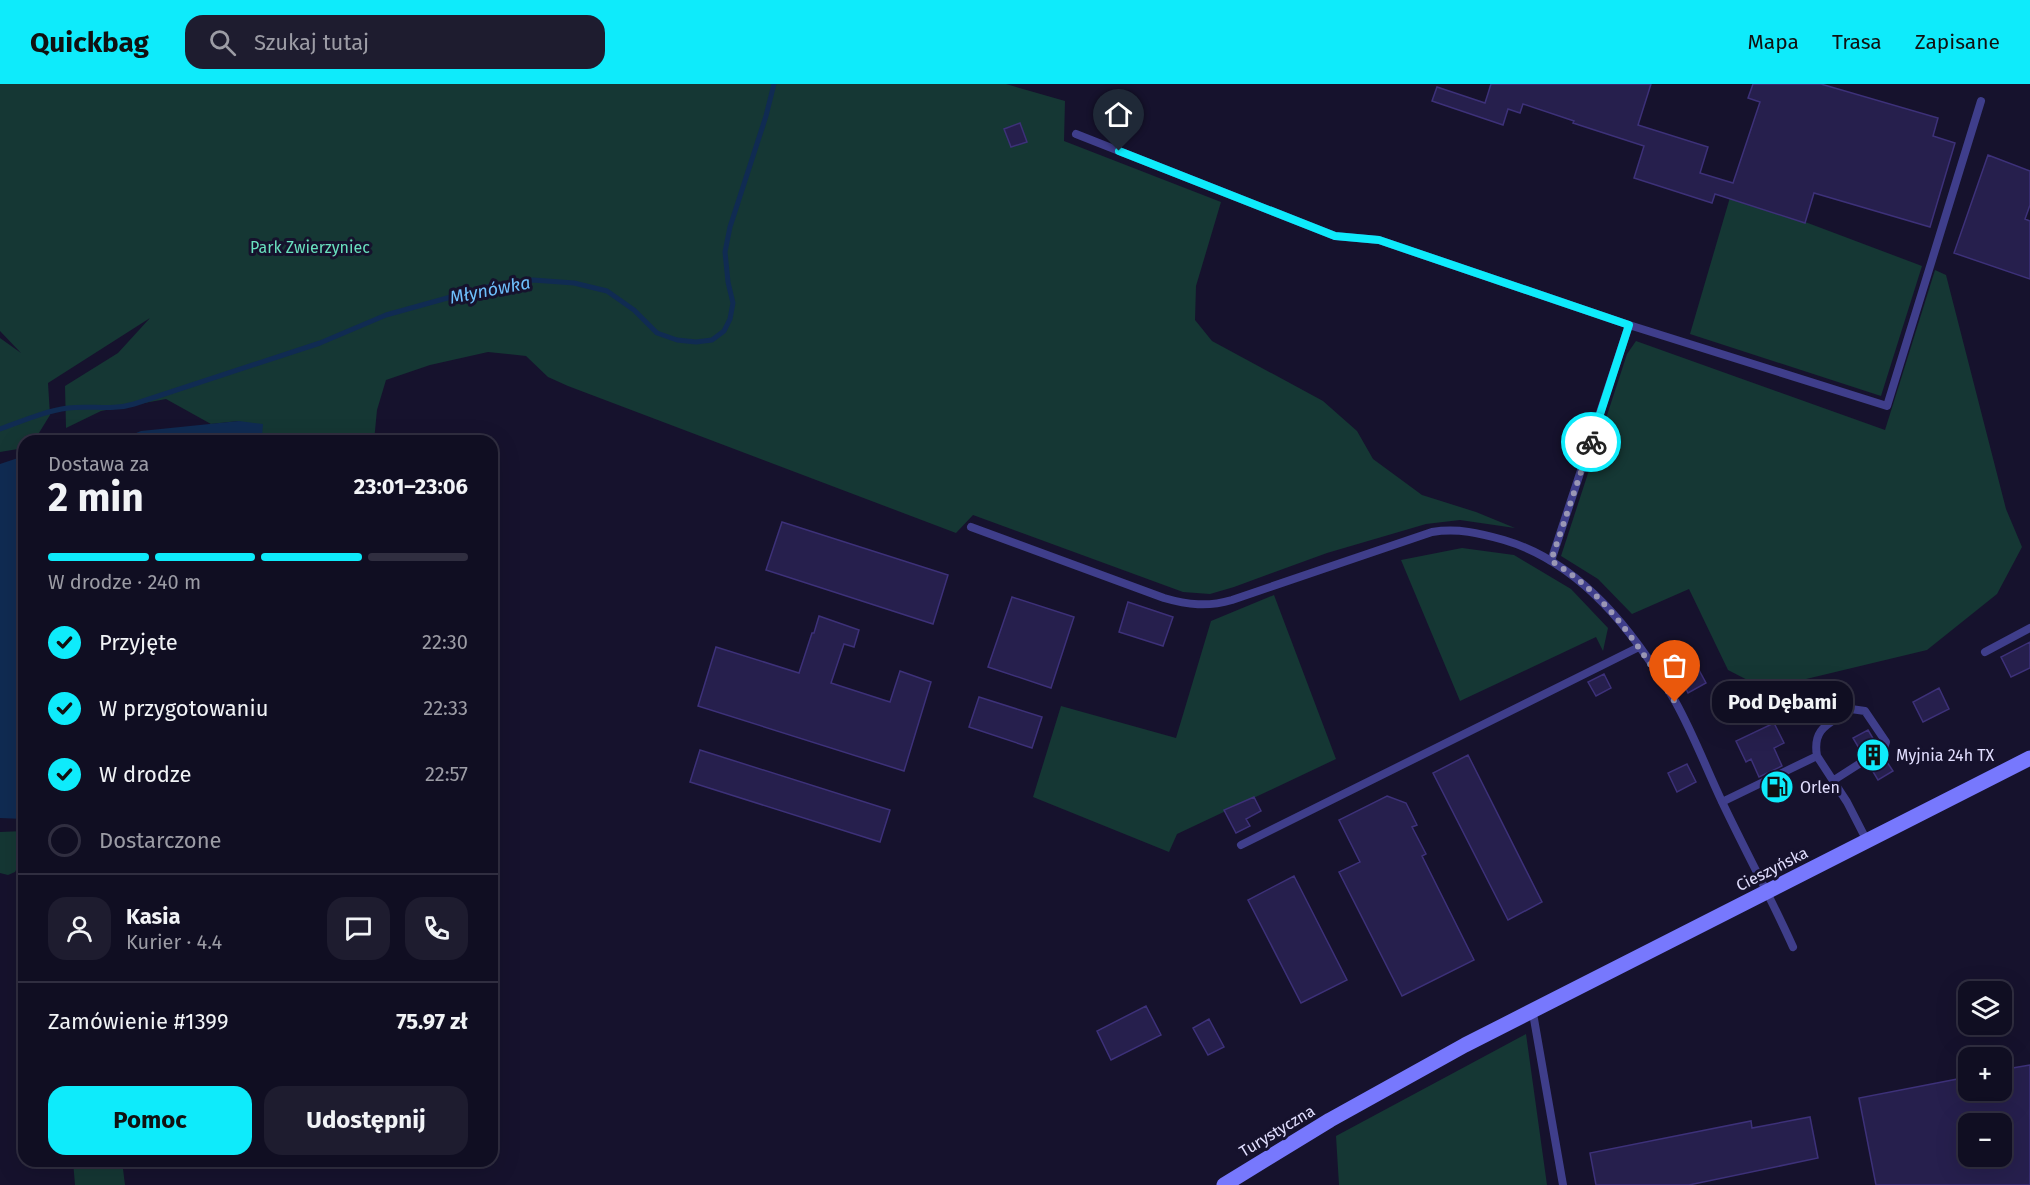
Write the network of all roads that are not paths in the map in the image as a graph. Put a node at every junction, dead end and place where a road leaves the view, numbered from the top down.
1 (1980, 101) dead end
2 (1076, 134) dead end
3 (1629, 325) junction
4 (971, 527) dead end
5 (1551, 561) junction
6 (2030, 628) edge
7 (1639, 648) junction
8 (1985, 652) dead end
9 (1817, 756) junction
10 (2030, 758) edge
11 (1834, 780) junction
12 (1722, 802) junction
13 (1867, 841) junction
14 (1240, 845) dead end
15 (1766, 892) junction
16 (1793, 946) dead end
17 (1531, 1011) junction
18 (1349, 1109) joint
19 (1224, 1185) edge
20 (1563, 1185) edge

1 - 3 lane
2 - 3 lane
3 - 5 lane
4 - 5 lane
5 - 7 lane
6 - 8 lane
7 - 12 lane
7 - 14 lane
9 - 11 lane
9 - 11 lane
9 - 12 lane
10 - 13 main road, Cieszyńska
11 - 13 lane
12 - 15 lane
13 - 15 main road, Cieszyńska
15 - 16 lane
15 - 17 main road, Cieszyńska
17 - 18 main road, Cieszyńska
17 - 20 lane
18 - 19 main road, Turystyczna

